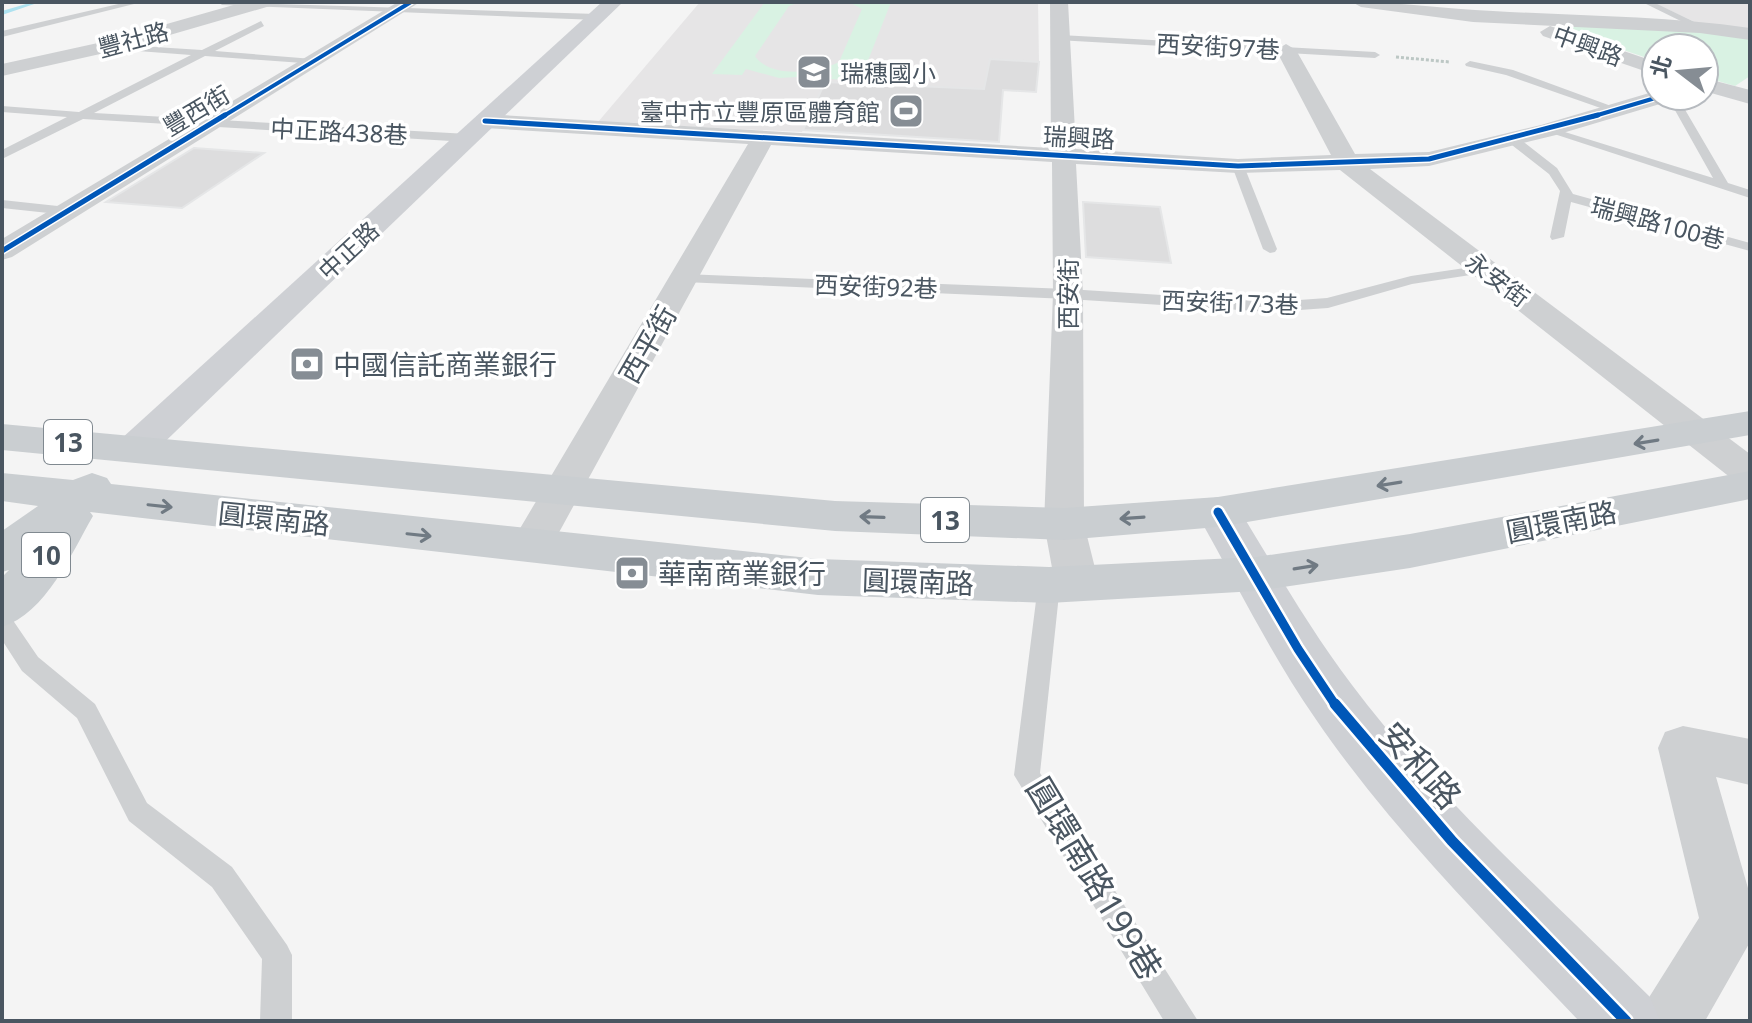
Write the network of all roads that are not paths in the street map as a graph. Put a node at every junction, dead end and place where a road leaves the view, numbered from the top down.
1 (138, 2) edge
2 (222, 2) edge
3 (1059, 2) edge
4 (1361, 2) edge
5 (1476, 2) edge
6 (1646, 2) edge
7 (404, 7) edge
8 (261, 10) edge
9 (605, 10) edge
10 (1514, 18) junction
11 (1700, 27) junction
12 (2, 34) edge
13 (1750, 34) edge
14 (1060, 38) junction
15 (111, 46) junction
16 (1286, 50) junction
17 (200, 55) junction
18 (1375, 55) road end
19 (313, 62) junction
20 (1640, 63) edge
21 (1470, 64) road end
22 (2, 70) edge
23 (1720, 89) edge
24 (1750, 97) edge
25 (1640, 103) edge
26 (2, 109) edge
27 (1616, 110) junction
28 (1681, 112) edge
29 (81, 114) junction
30 (211, 125) junction
31 (477, 130) junction
32 (1548, 130) junction
33 (763, 139) junction
34 (1512, 139) junction
35 (2, 155) edge
36 (1065, 156) junction
37 (1347, 163) junction
38 (1238, 166) junction
39 (1723, 185) junction
40 (1750, 194) edge
41 (1566, 196) junction
42 (2, 204) edge
43 (67, 211) junction
44 (1557, 237) dead end
45 (1750, 247) edge
46 (1270, 249) dead end
47 (2, 251) edge
48 (1485, 269) junction
49 (684, 278) junction
50 (1068, 294) junction
51 (1750, 423) edge
52 (1699, 433) junction
53 (2, 437) edge
54 (135, 448) junction
55 (1750, 473) edge
56 (1750, 485) edge
57 (2, 487) edge
58 (563, 492) junction
59 (83, 497) junction
60 (1218, 512) junction
61 (1064, 524) junction
62 (530, 547) junction
63 (2, 555) edge
64 (1256, 574) junction
65 (1063, 585) junction
66 (2, 608) edge
67 (2, 622) edge
68 (1750, 762) edge
69 (276, 1021) edge
70 (1182, 1021) edge
71 (1626, 1021) edge
72 (1670, 1021) edge

1 - 12 lane
2 - 8 lane
3 - 14 street, 西安街
4 - 10 street
5 - 10 street, 中興路
6 - 11 lane
7 - 8 lane
7 - 9 lane
7 - 19 street, 豐西街
8 - 15 street, 豐社路
8 - 17 lane
9 - 31 street, 中正路
10 - 11 street
10 - 20 street, 中興路
11 - 13 street
14 - 16 lane, 西安街97巷
14 - 36 street, 西安街
15 - 17 lane
15 - 22 street, 豐社路
16 - 18 lane, 西安街97巷
16 - 37 street, 永安街
17 - 19 lane
17 - 29 lane
19 - 30 street, 豐西街
21 - 27 lane
23 - 24 street
25 - 27 street, 瑞興路
26 - 29 lane, 中正路438巷
27 - 32 street, 瑞興路
28 - 39 lane
29 - 30 lane, 中正路438巷
29 - 35 lane
30 - 31 lane, 中正路438巷
30 - 43 street, 豐西街
31 - 33 street, 瑞興路
31 - 54 street, 中正路
32 - 34 street, 瑞興路
32 - 39 lane
33 - 36 street, 瑞興路
33 - 49 street, 西平街
34 - 37 street, 瑞興路
34 - 41 lane, 瑞興路100巷
36 - 38 street, 瑞興路
36 - 50 street, 西安街
37 - 38 street, 瑞興路
37 - 48 street, 永安街
38 - 46 lane
39 - 40 lane
41 - 44 lane, 瑞興路100巷
41 - 45 lane, 瑞興路100巷
42 - 43 lane
43 - 47 street, 豐西街
48 - 50 lane, 西安街173巷
48 - 52 street, 永安街
49 - 50 lane, 西安街92巷
49 - 58 street, 西平街
50 - 61 street, 西安街
51 - 52 main road, 圓環南路 / 13
52 - 55 street, 永安街
52 -> 60 main road, 圓環南路 / 13
53 - 54 main road, 13
54 - 58 main road, 圓環南路 / 13
54 - 59 main road, 中正路 / 10
64 -> 56 main road, 圓環南路 / 13
57 - 59 main road, 13
61 -> 58 main road, 圓環南路 / 13
58 - 62 street, 西平街
59 -> 62 main road, 圓環南路 / 13
59 - 63 main road, 中正路 / 10
59 - 66 main road, 中正路 / 10
60 -> 61 main road, 圓環南路 / 13
60 - 64 street, 安和路
61 - 65 street, 西安街
62 - 65 main road, 圓環南路 / 13
64 - 65 main road, 圓環南路 / 13
64 - 71 street, 安和路
65 - 70 lane, 圓環南路199巷
67 - 69 lane
68 - 72 street

